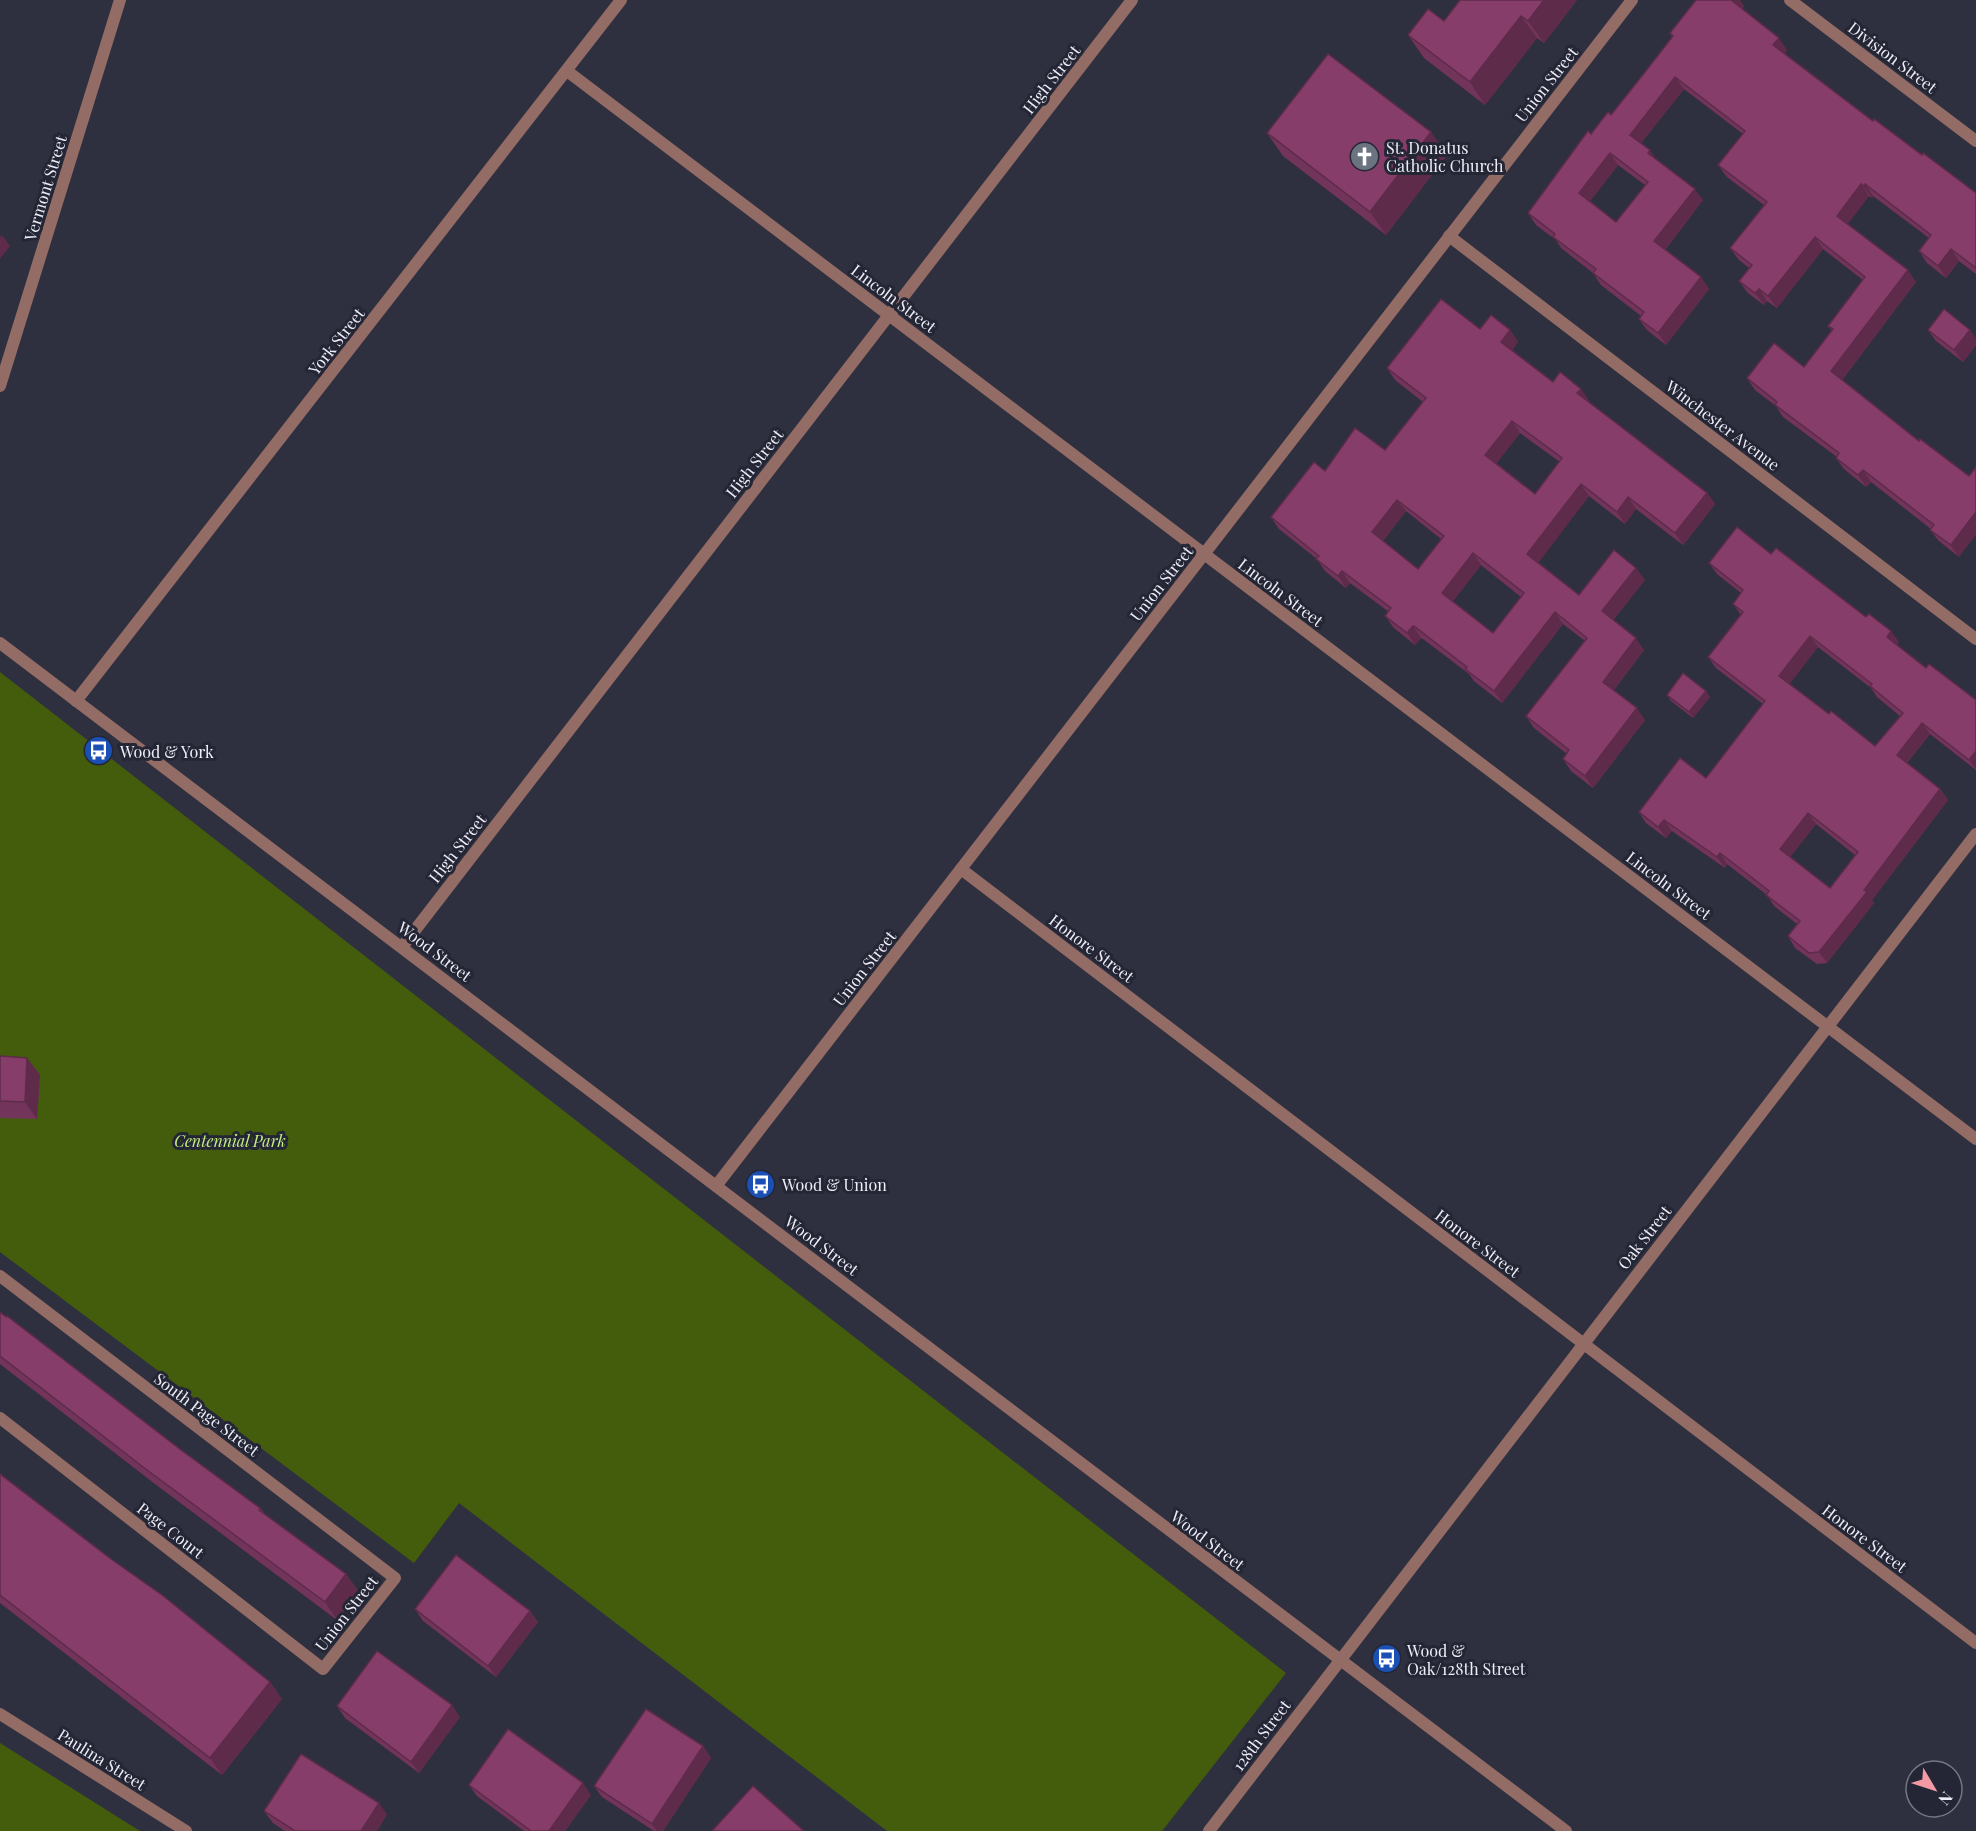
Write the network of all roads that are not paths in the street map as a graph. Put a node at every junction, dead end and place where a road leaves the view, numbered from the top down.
1 (120, 0) edge
2 (621, 0) edge
3 (1132, 0) edge
4 (1632, 0) edge
5 (1790, 0) edge
6 (567, 71) junction
7 (1976, 141) edge
8 (1449, 236) junction
9 (890, 314) junction
10 (0, 386) edge
11 (1204, 554) junction
12 (1976, 639) edge
13 (0, 643) edge
14 (76, 701) junction
15 (1976, 834) edge
16 (961, 869) junction
17 (402, 947) junction
18 (1828, 1026) junction
19 (1976, 1139) edge
20 (716, 1186) junction
21 (0, 1276) edge
22 (1583, 1343) junction
23 (0, 1418) edge
24 (395, 1578) joint
25 (1976, 1643) edge
26 (1339, 1660) junction
27 (322, 1669) joint
28 (0, 1714) edge
29 (186, 1831) edge
30 (1209, 1831) edge
31 (1566, 1831) edge

1 - 10 street, Vermont Street
2 - 6 street, York Street
3 - 9 street, High Street
4 - 8 street, Union Street
5 - 7 street, Division Street
6 - 9 street, Lincoln Street
6 - 14 street, York Street
8 - 11 street, Union Street
8 - 12 street, Winchester Avenue
9 - 11 street, Lincoln Street
9 - 17 street, High Street
11 - 16 street, Union Street
11 - 18 street, Lincoln Street
13 - 14 street, Wood Street
14 - 17 street, Wood Street
15 - 18 street, Oak Street
16 - 20 street, Union Street
16 - 22 street, Honore Street
17 - 20 street, Wood Street
18 - 19 street, Lincoln Street
18 - 22 street, Oak Street
20 - 26 street, Wood Street
21 - 24 street, South Page Street
22 - 25 street, Honore Street
22 - 26 street, Oak Street
23 - 27 street, Page Court
24 - 27 street, Union Street
26 - 30 street, 128th Street
26 - 31 street, Wood Street
28 - 29 street, Paulina Street

